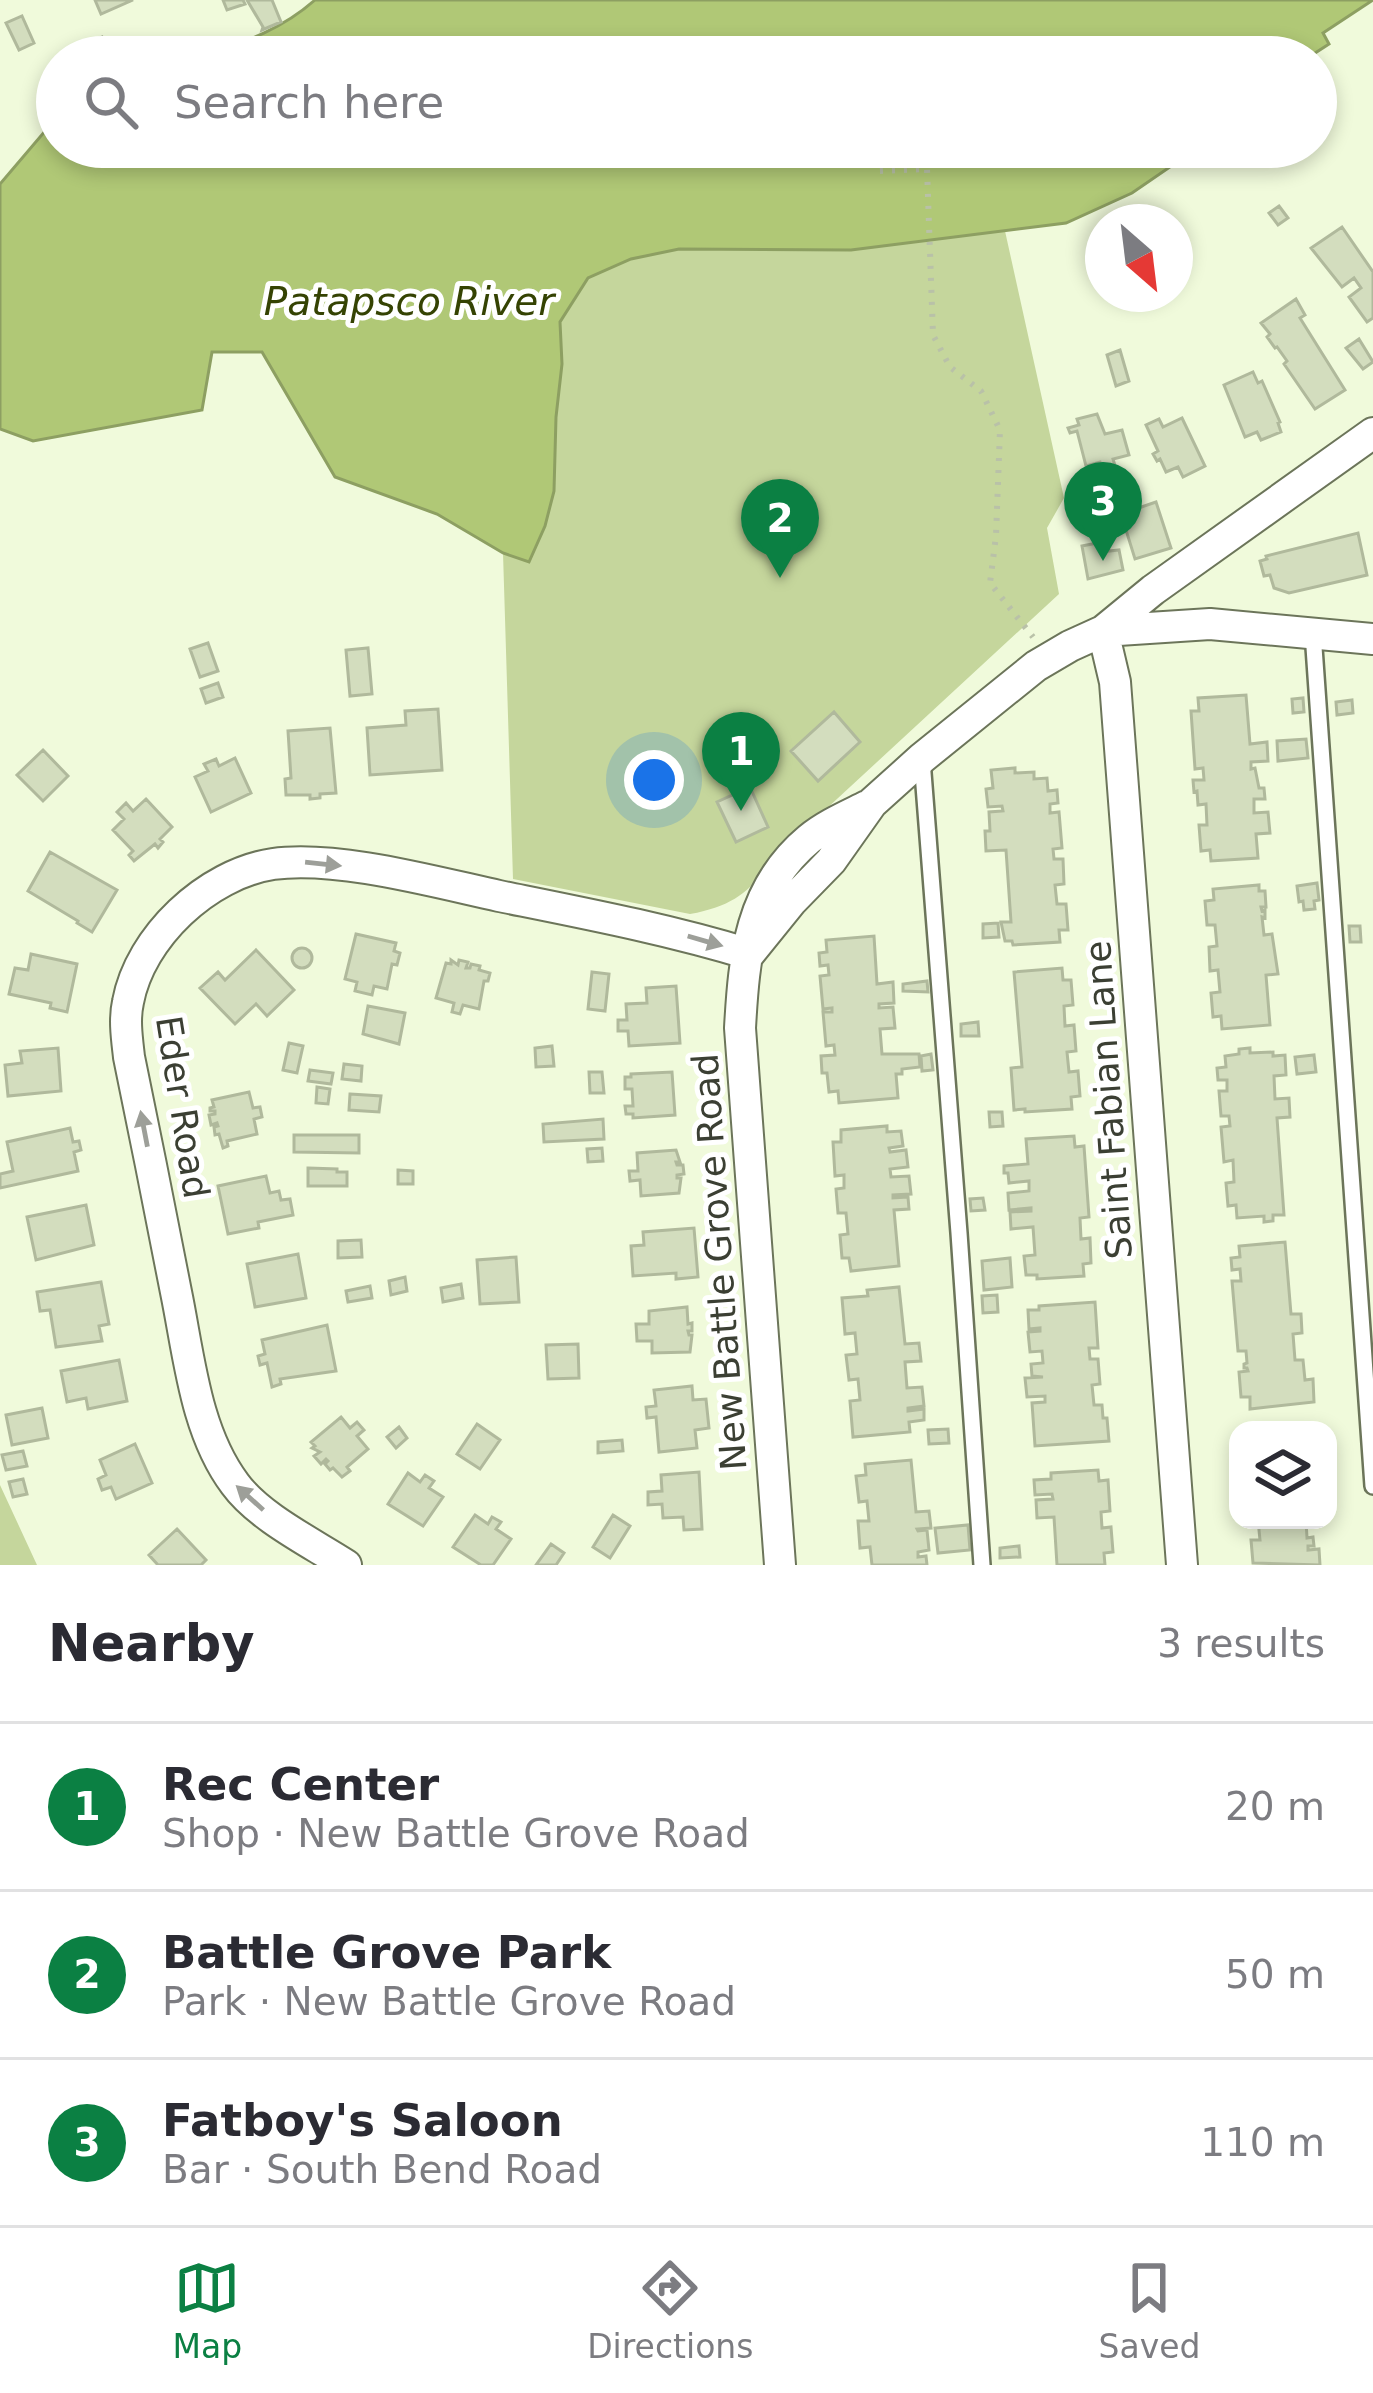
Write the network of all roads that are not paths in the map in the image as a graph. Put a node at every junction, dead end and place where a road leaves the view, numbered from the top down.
1 (1373, 433) edge
2 (1103, 631) junction
3 (1313, 633) junction
4 (1373, 639) edge
5 (922, 758) junction
6 (749, 954) junction
7 (1373, 1486) edge
8 (346, 1565) edge
9 (781, 1565) edge
10 (982, 1565) edge
11 (1182, 1565) edge

1 - 2 street
2 - 3 street
2 - 5 street
2 - 11 street, Saint Fabian Lane
3 - 4 street
3 - 7 lane
5 - 6 street
5 - 10 lane
8 -> 6 street, Eder Road
6 - 9 street, New Battle Grove Road

